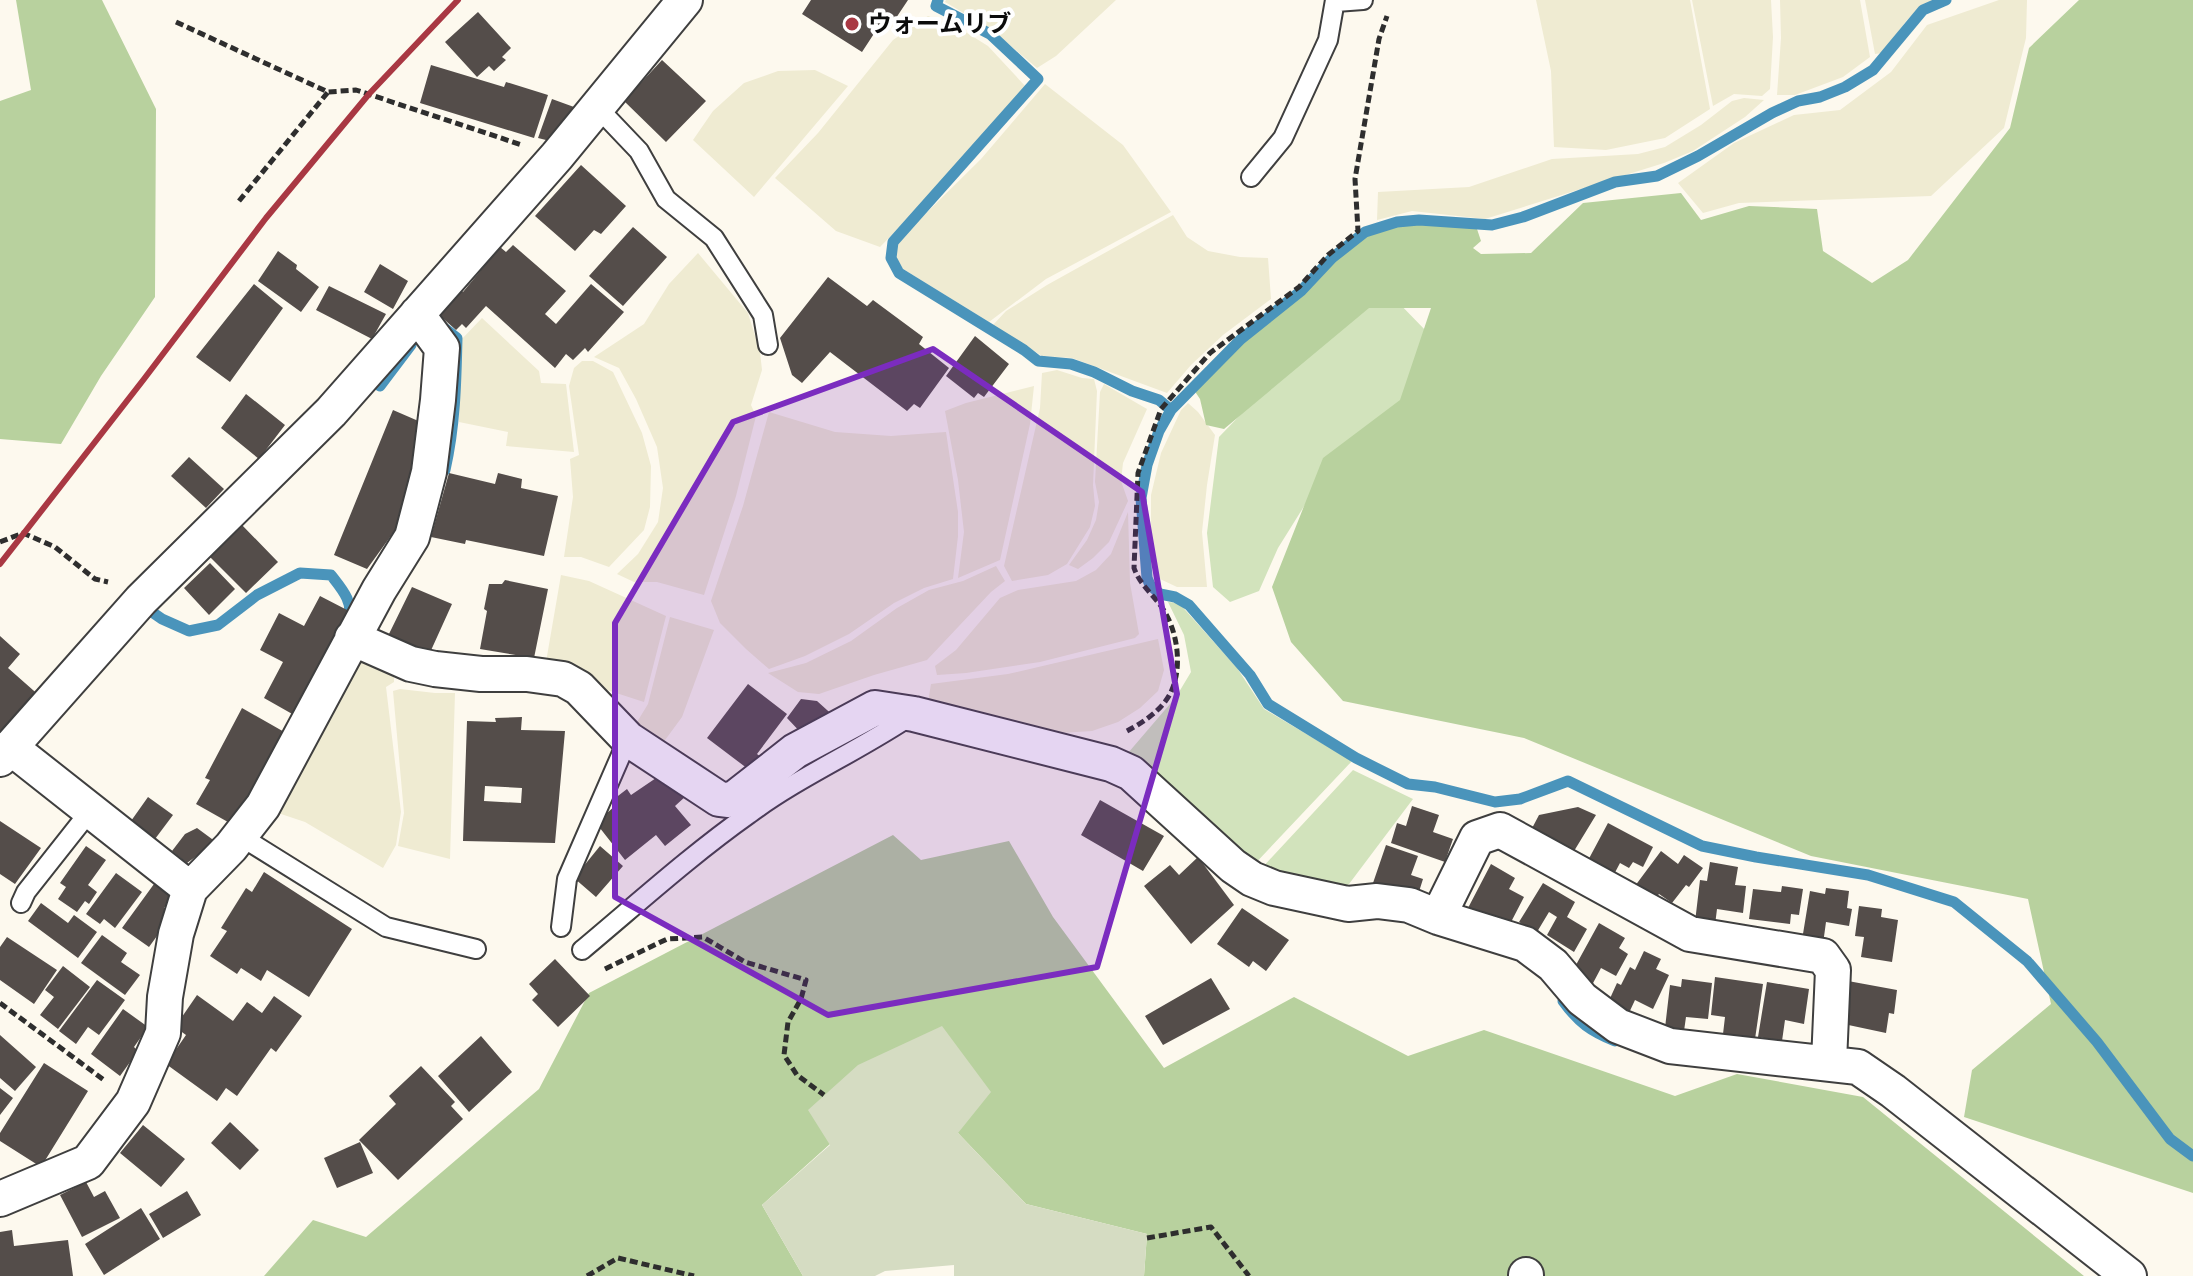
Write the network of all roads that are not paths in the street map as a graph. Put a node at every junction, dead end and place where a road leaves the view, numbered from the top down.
1 (685, 0) edge
2 (1363, 0) edge
3 (1335, 1) edge
4 (598, 108) junction
5 (1251, 177) dead end
6 (417, 314) junction
7 (768, 345) dead end
8 (352, 638) junction
9 (914, 714) junction
10 (628, 739) junction
11 (5, 753) edge
12 (90, 811) junction
13 (240, 836) junction
14 (190, 889) junction
15 (21, 903) dead end
16 (1438, 917) junction
17 (561, 927) dead end
18 (476, 949) dead end
19 (582, 950) dead end
20 (1829, 1062) junction
21 (0, 1199) edge
22 (2129, 1276) edge

1 - 4 street
2 - 3 lane
3 - 5 lane
4 - 6 street
4 - 7 lane
6 - 8 street
6 - 11 street
8 - 10 street
8 - 13 street
9 - 10 street
9 - 16 street
9 - 19 lane
10 - 17 lane
11 - 12 street
12 - 14 street
12 - 15 lane
13 - 14 street
13 - 18 lane
14 - 21 street
16 - 20 street
16 - 20 street
20 - 22 street

